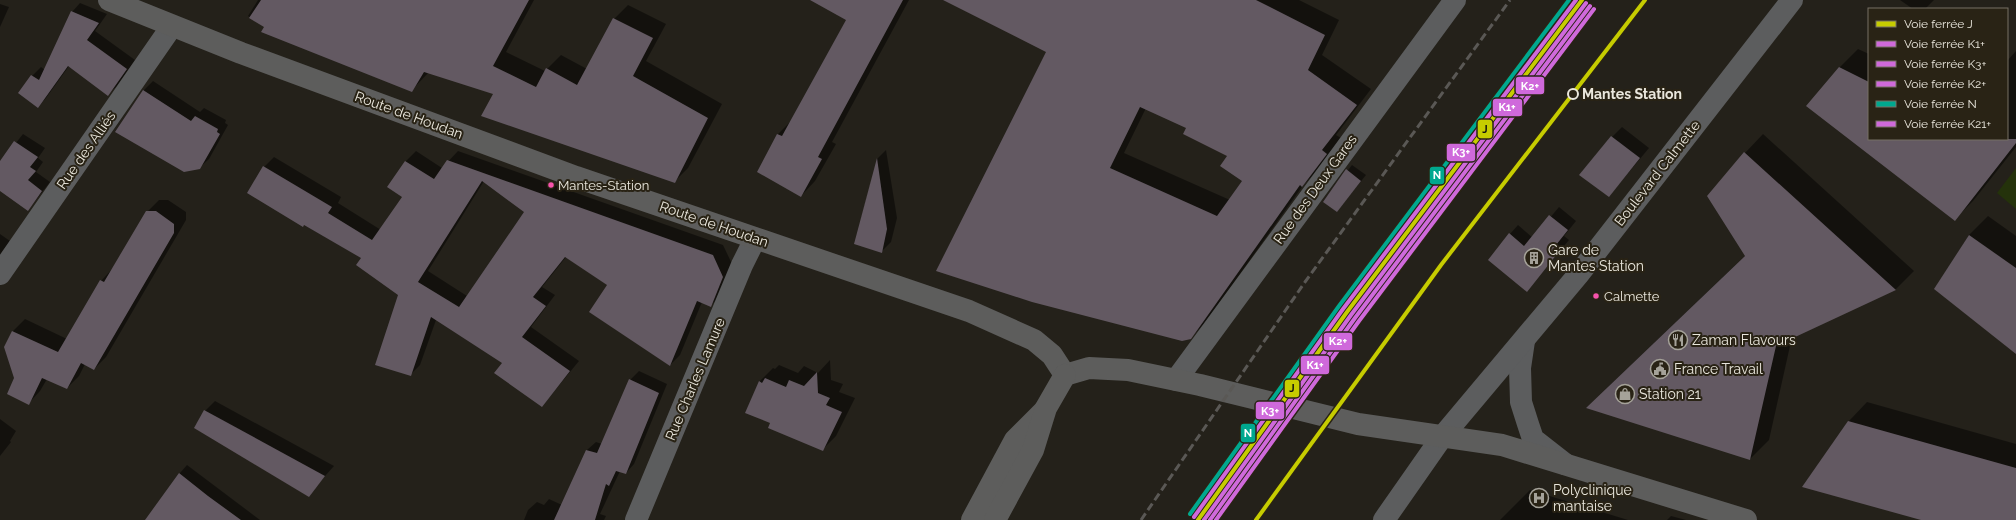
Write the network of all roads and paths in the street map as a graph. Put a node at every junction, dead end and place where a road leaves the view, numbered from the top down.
1 (109, 0) edge
2 (1454, 0) edge
3 (1792, 0) edge
4 (172, 26) junction
5 (755, 239) junction
6 (0, 274) edge
7 (1524, 341) junction
8 (1065, 375) junction
9 (1176, 380) junction
10 (1046, 408) junction
11 (1442, 437) junction
12 (1565, 464) junction
13 (636, 520) edge
14 (972, 520) edge
15 (996, 520) edge
16 (1384, 520) edge
17 (1746, 520) edge

1 - 4 main road, Route de Houdan
2 - 9 street, Rue des Deux Gares
3 - 7 street, Boulevard Calmette
4 - 5 main road, Route de Houdan
4 - 6 street, Rue des Alliés
5 - 8 main road, Route de Houdan
5 - 13 street, Rue Charles Lamure
7 - 11 street, Boulevard Calmette
7 - 12 street
8 - 9 main road
8 - 10 main road
9 - 11 main road
10 - 14 main road
10 - 15 main road
11 - 12 main road
11 - 16 street, Boulevard Calmette
12 - 17 main road

